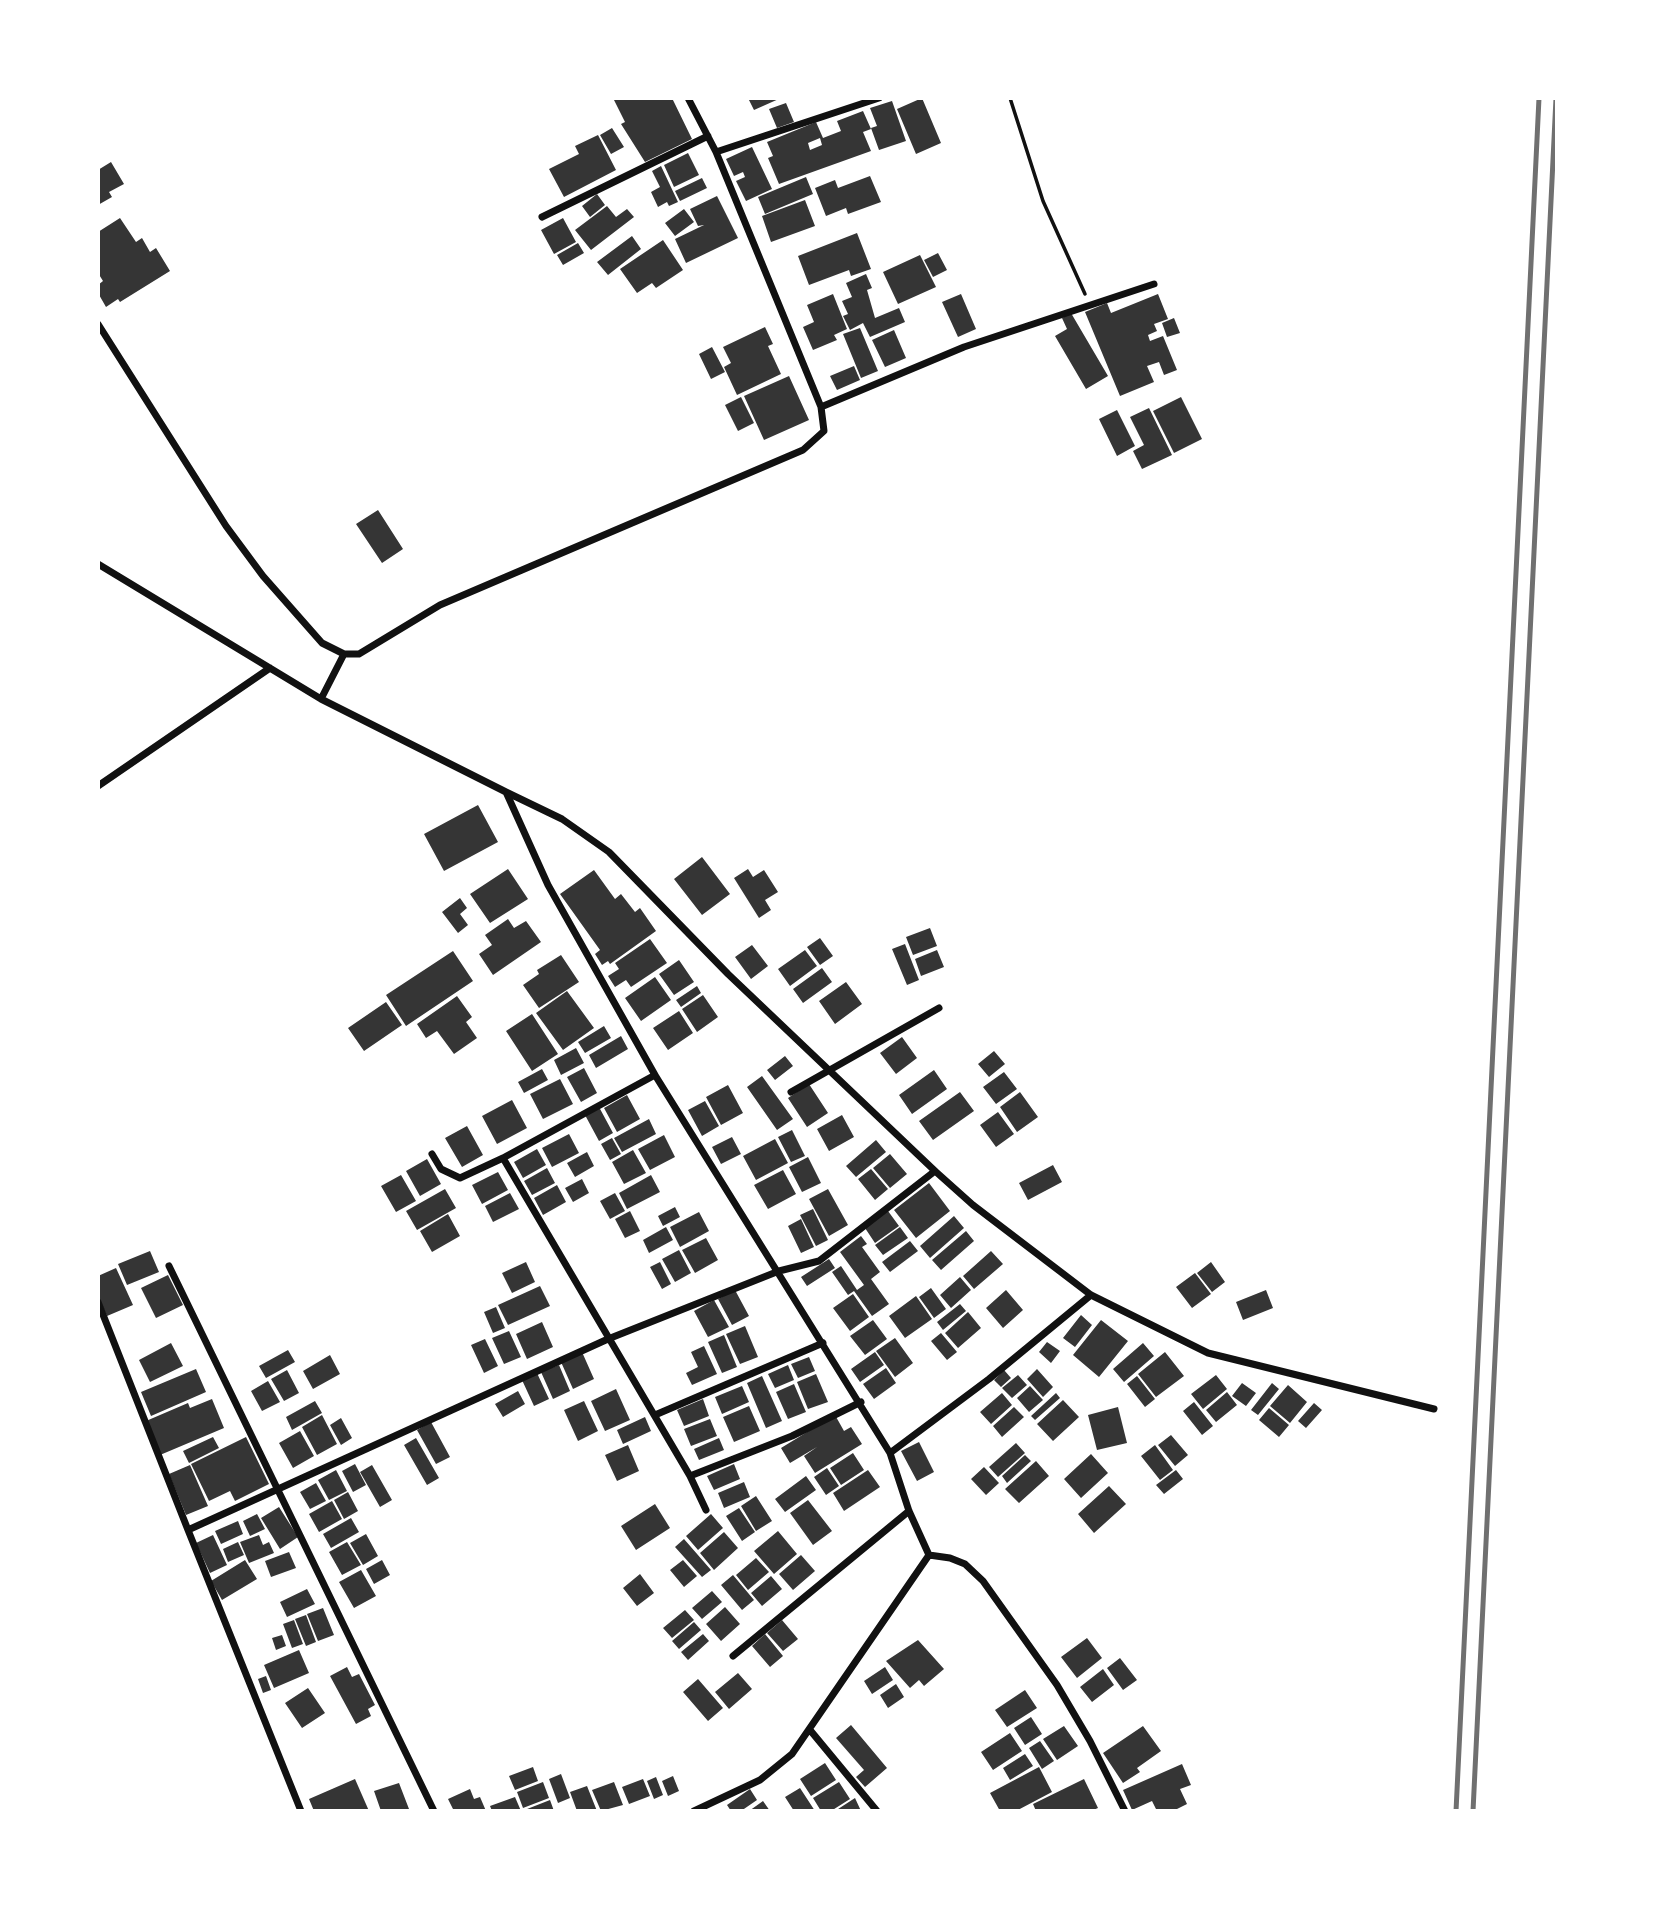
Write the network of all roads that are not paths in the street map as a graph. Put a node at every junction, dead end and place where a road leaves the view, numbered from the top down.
1 (688, 98) edge
2 (880, 98) edge
3 (708, 136) junction
4 (716, 152) junction
5 (542, 216) dead end
6 (1154, 284) dead end
7 (98, 324) edge
8 (821, 407) junction
9 (98, 564) edge
10 (344, 654) junction
11 (270, 668) junction
12 (321, 699) junction
13 (98, 786) edge
14 (506, 792) junction
15 (940, 1008) dead end
16 (828, 1069) junction
17 (655, 1074) junction
18 (791, 1092) dead end
19 (432, 1154) dead end
20 (503, 1158) junction
21 (935, 1171) junction
22 (169, 1266) dead end
23 (779, 1271) junction
24 (1091, 1295) junction
25 (98, 1302) edge
26 (608, 1339) junction
27 (823, 1343) junction
28 (861, 1402) junction
29 (1434, 1409) dead end
30 (655, 1415) junction
31 (890, 1453) junction
32 (690, 1476) junction
33 (278, 1490) junction
34 (706, 1510) dead end
35 (909, 1511) junction
36 (188, 1530) junction
37 (929, 1555) junction
38 (733, 1656) dead end
39 (810, 1730) junction
40 (707, 1809) edge
41 (301, 1811) edge
42 (434, 1811) edge
43 (694, 1811) edge
44 (877, 1811) edge
45 (1125, 1811) edge

1 - 3 street
2 - 4 street
3 - 4 street
3 - 5 street
4 - 8 street
6 - 8 street
7 - 10 street
8 - 10 street
9 - 11 street
10 - 12 street
11 - 12 street
11 - 13 street
12 - 14 street
14 - 16 street
14 - 17 street
15 - 16 street
16 - 18 street
16 - 21 street
17 - 20 street
17 - 23 street
19 - 20 street
20 - 26 street
21 - 23 street
21 - 24 street
22 - 33 street
23 - 26 street
23 - 27 street
24 - 29 street
24 - 31 street
25 - 36 street
26 - 30 street
26 - 33 street
27 - 28 street
27 - 30 street
28 - 31 street
28 - 32 street
30 - 32 street
31 - 35 street
32 - 34 street
33 - 36 street
33 - 42 street
35 - 37 street
35 - 38 street
36 - 41 street
37 - 39 street
37 - 45 street
39 - 40 street
39 - 44 street
40 - 43 street

